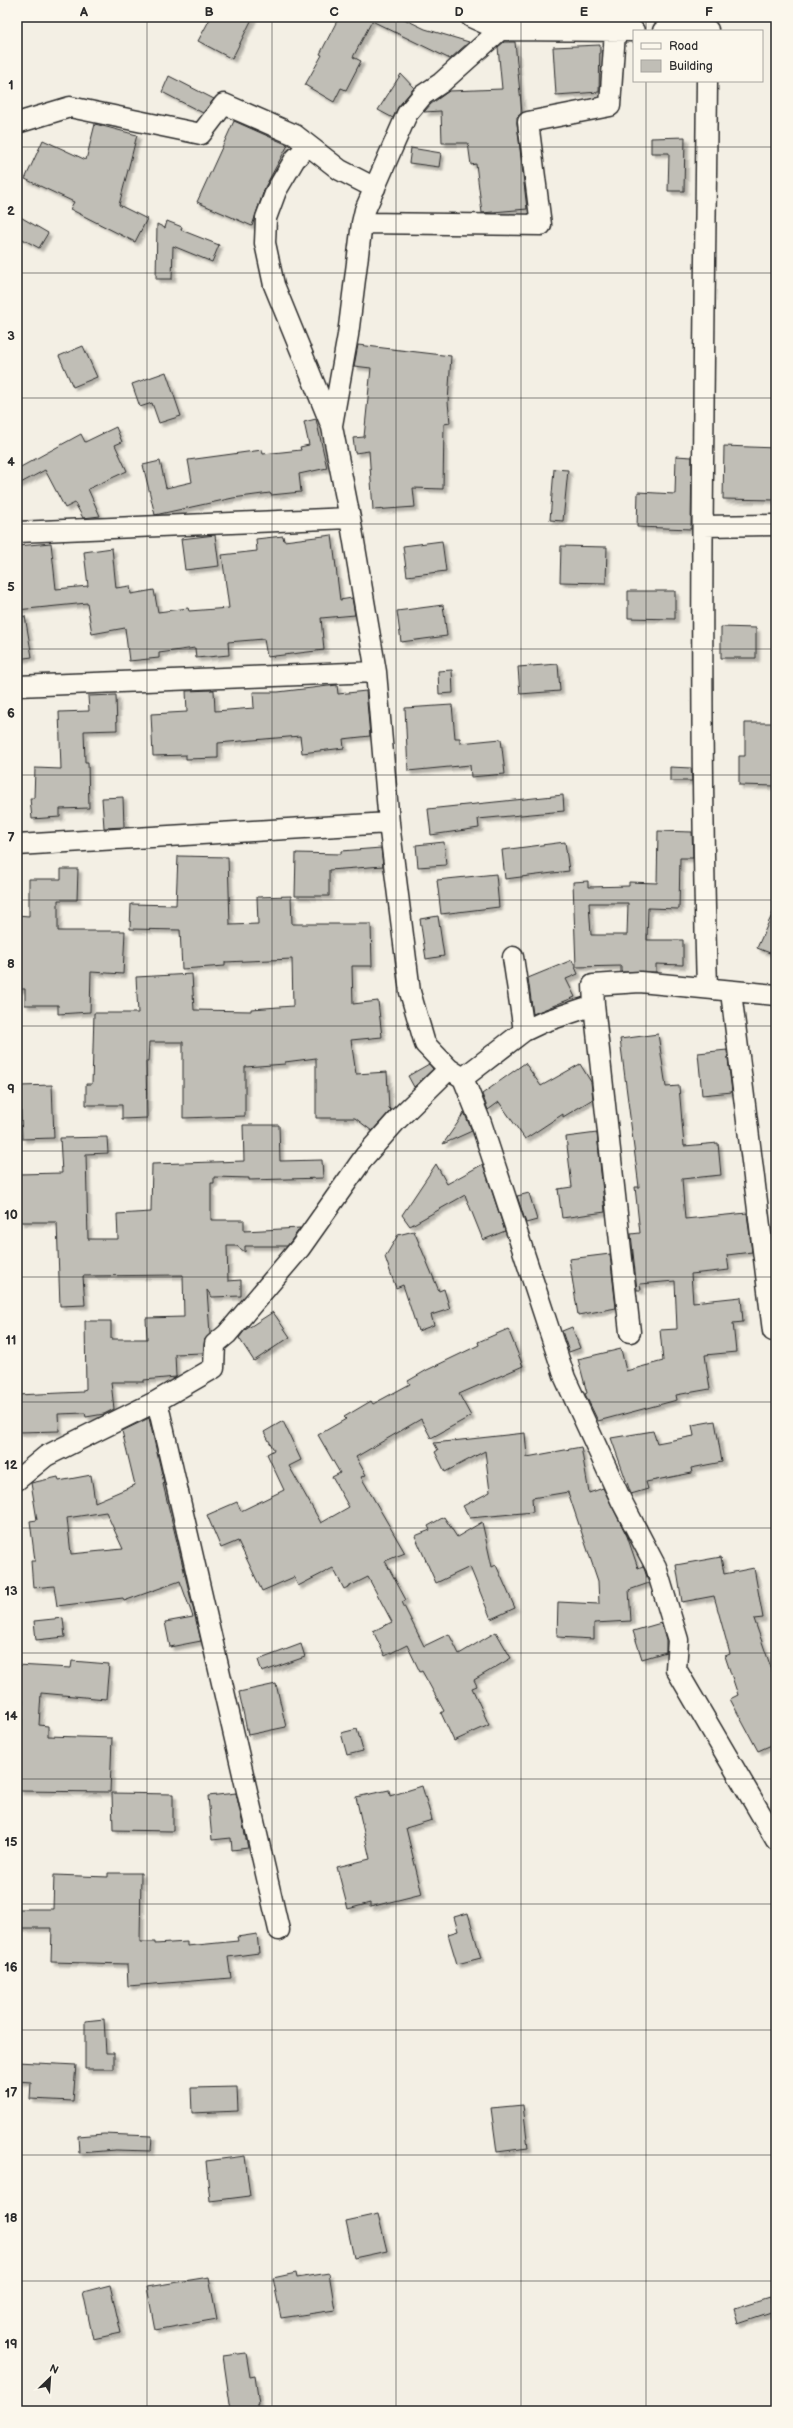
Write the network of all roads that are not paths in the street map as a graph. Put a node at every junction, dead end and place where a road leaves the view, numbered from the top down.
1 (471, 17) edge
2 (708, 26) edge
3 (622, 27) edge
4 (500, 30) junction
5 (672, 30) edge
6 (707, 82) edge
7 (17, 123) edge
8 (308, 146) junction
9 (375, 188) junction
10 (362, 223) junction
11 (332, 427) junction
12 (350, 518) junction
13 (776, 525) edge
14 (703, 526) junction
15 (17, 532) edge
16 (376, 672) junction
17 (17, 686) edge
18 (389, 823) junction
19 (17, 845) edge
20 (513, 957) dead end
21 (707, 988) junction
22 (731, 992) junction
23 (776, 995) edge
24 (594, 1005) junction
25 (524, 1031) junction
26 (456, 1074) junction
27 (773, 1331) dead end
28 (630, 1332) dead end
29 (157, 1401) junction
30 (17, 1480) edge
31 (776, 1840) edge
32 (279, 1930) dead end

1 - 4 street
2 - 5 street
3 - 4 street
3 - 10 street
4 - 9 street
6 - 14 street
7 - 8 street
8 - 9 street
8 - 11 street
9 - 10 street
10 - 11 street
11 - 12 street
12 - 15 street
12 - 16 street
13 - 14 street
14 - 21 street
16 - 17 street
16 - 18 street
18 - 19 street
18 - 26 street
20 - 25 street
21 - 22 street
21 - 24 street
22 - 23 street
22 - 27 street
24 - 25 street
24 - 28 street
25 - 26 street
26 - 29 street
26 - 31 street
29 - 30 street
29 - 32 street

